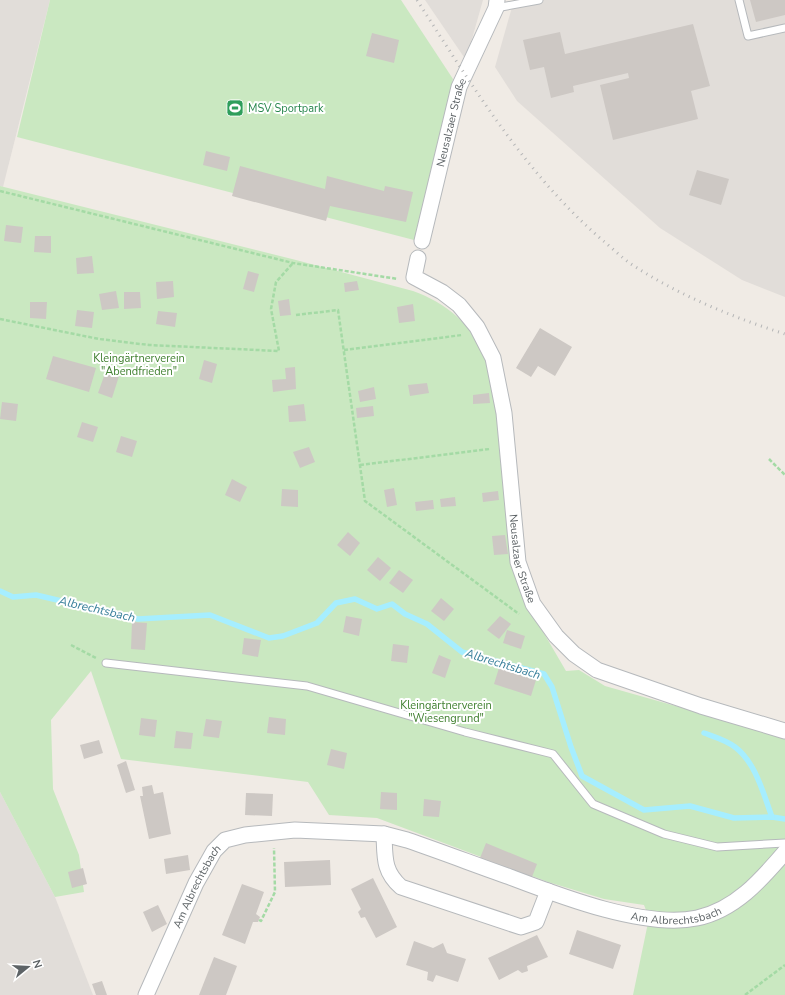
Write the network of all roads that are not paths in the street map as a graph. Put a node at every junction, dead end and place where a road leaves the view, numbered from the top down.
1 (539, 0) edge
2 (739, 0) edge
3 (496, 4) edge
4 (785, 28) edge
5 (422, 241) dead end
6 (418, 258) dead end
7 (106, 663) road end
8 (785, 731) edge
9 (384, 834) junction
10 (785, 844) edge
11 (785, 852) edge
12 (548, 891) junction
13 (146, 995) edge

1 - 3 lane, Neusalzaer Straße
2 - 4 lane
3 - 5 street, Neusalzaer Straße
6 - 8 street, Neusalzaer Straße
7 - 10 lane
9 - 12 street, Am Albrechtsbach
9 - 12 street
9 - 13 street, Am Albrechtsbach
11 - 12 street, Am Albrechtsbach

